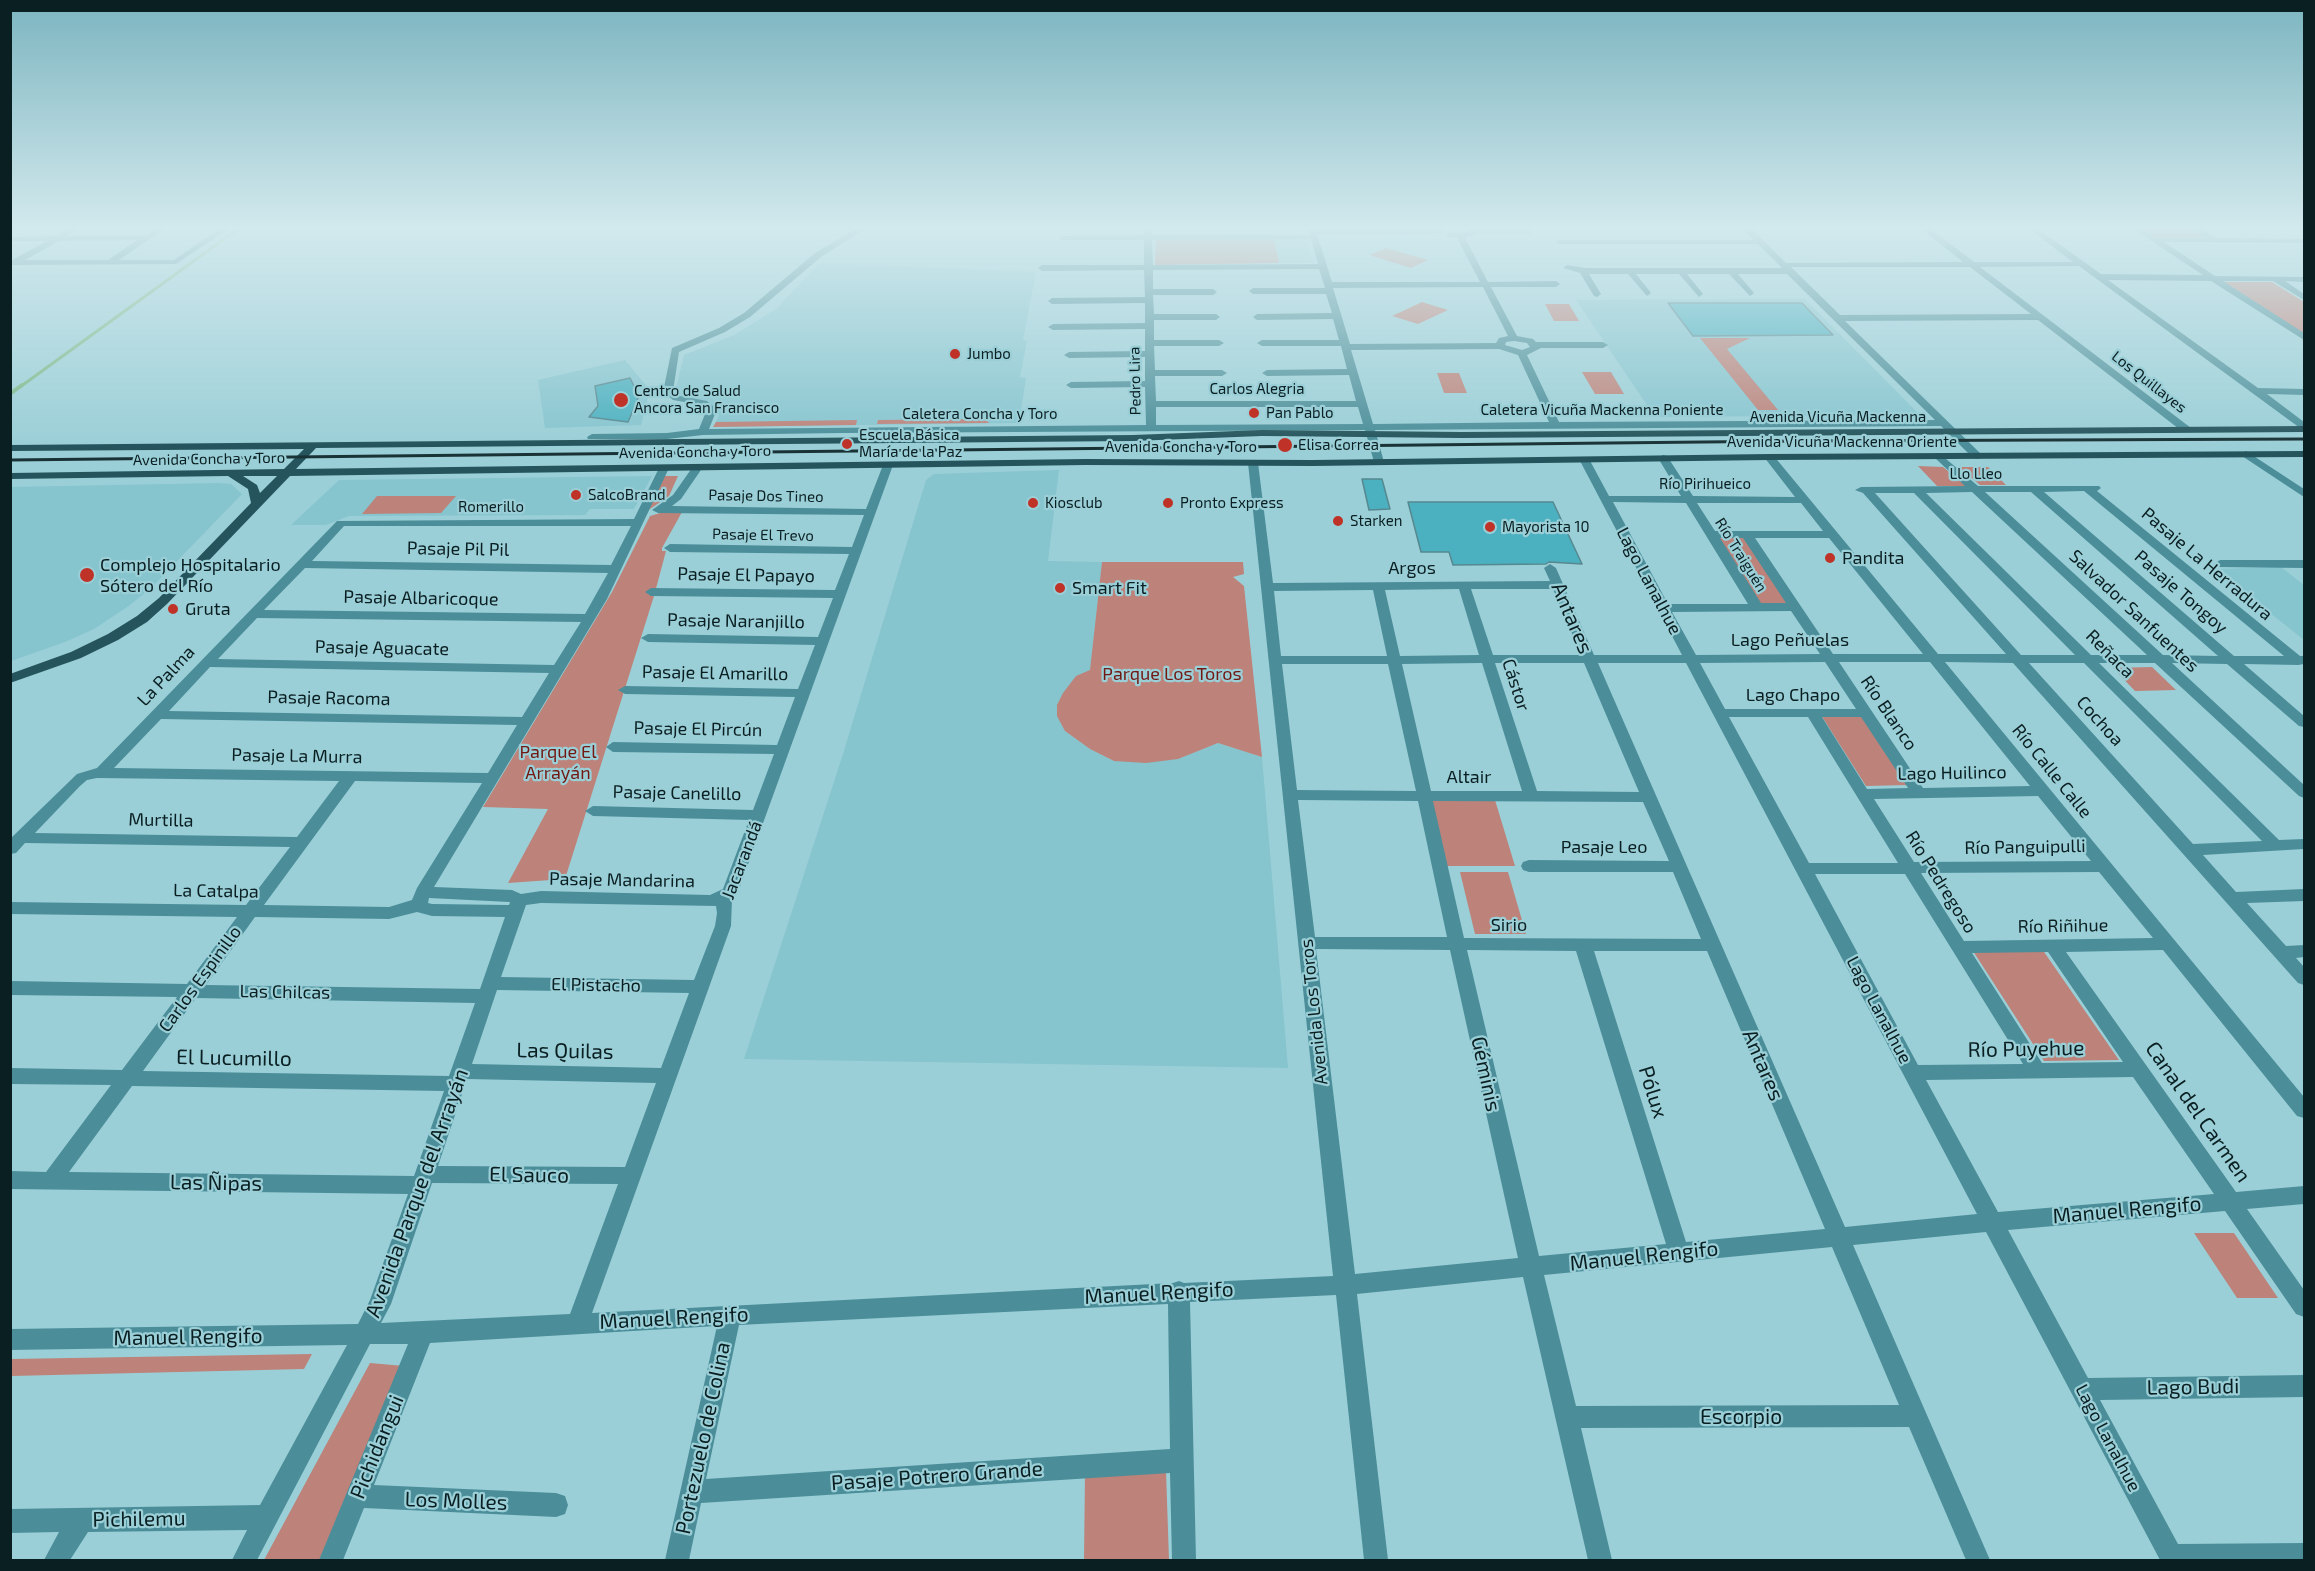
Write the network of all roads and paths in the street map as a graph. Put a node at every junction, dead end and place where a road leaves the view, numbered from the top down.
1 (766, 299) edge
2 (1085, 299) edge
3 (1149, 299) edge
4 (1332, 299) edge
5 (1493, 299) edge
6 (1818, 299) edge
7 (2018, 299) edge
8 (2131, 299) edge
9 (2246, 299) edge
10 (1052, 301) dead end
11 (1337, 316) junction
12 (2040, 316) junction
13 (1216, 317) dead end
14 (1257, 317) dead end
15 (1837, 318) junction
16 (1149, 322) junction
17 (1053, 327) dead end
18 (2304, 337) edge
19 (1514, 338) junction
20 (1150, 343) junction
21 (1219, 343) dead end
22 (1262, 343) dead end
23 (1346, 345) junction
24 (1536, 345) junction
25 (1603, 345) dead end
26 (1500, 346) junction
27 (1522, 353) junction
28 (1150, 354) junction
29 (1069, 355) dead end
30 (1267, 372) dead end
31 (1353, 372) junction
32 (1222, 373) dead end
33 (1150, 379) junction
34 (1071, 385) dead end
35 (2257, 391) junction
36 (2304, 392) edge
37 (1151, 404) junction
38 (1363, 404) junction
39 (1944, 423) junction
40 (1692, 424) junction
41 (1460, 426) junction
42 (1556, 426) junction
43 (1151, 428) junction
44 (2304, 428) edge
45 (1062, 429) junction
46 (1370, 429) junction
47 (795, 430) junction
48 (841, 430) junction
49 (2187, 430) junction
50 (1952, 431) junction
51 (703, 432) junction
52 (1711, 433) junction
53 (1533, 435) junction
54 (667, 436) joint
55 (592, 437) joint
56 (1133, 438) junction
57 (630, 440) junction
58 (805, 441) junction
59 (821, 441) junction
60 (548, 443) junction
61 (313, 446) junction
62 (10, 448) edge
63 (2246, 454) junction
64 (2304, 454) edge
65 (1939, 456) junction
66 (1977, 456) junction
67 (1716, 457) junction
68 (1769, 457) junction
69 (1663, 458) junction
70 (1584, 459) junction
71 (1379, 462) junction
72 (1253, 463) junction
73 (888, 465) junction
74 (771, 466) junction
75 (824, 466) junction
76 (698, 467) junction
77 (664, 468) junction
78 (231, 473) junction
79 (286, 473) junction
80 (10, 476) edge
81 (2091, 488) joint
82 (1916, 489) junction
83 (1975, 489) junction
84 (2034, 489) junction
85 (1862, 490) joint
86 (2304, 494) edge
87 (1606, 500) junction
88 (1688, 500) junction
89 (1804, 500) junction
90 (257, 503) junction
91 (662, 508) junction
92 (870, 512) junction
93 (345, 522) joint
94 (638, 522) junction
95 (1832, 534) junction
96 (1711, 535) junction
97 (1747, 535) junction
98 (670, 548) dead end
99 (856, 551) junction
100 (300, 564) junction
101 (2220, 564) dead end
102 (2304, 564) edge
103 (1550, 568) dead end
104 (615, 570) junction
105 (1558, 585) junction
106 (1267, 586) junction
107 (1378, 586) junction
108 (1464, 586) junction
109 (651, 592) dead end
110 (840, 594) junction
111 (1756, 607) junction
112 (1795, 607) junction
113 (1663, 608) junction
114 (252, 614) junction
115 (590, 618) junction
116 (648, 638) dead end
117 (823, 641) junction
118 (1589, 658) junction
119 (1689, 658) junction
120 (1829, 658) junction
121 (1934, 658) junction
122 (2017, 658) junction
123 (1394, 659) junction
124 (1488, 659) junction
125 (2087, 659) junction
126 (2159, 659) junction
127 (1275, 660) junction
128 (2232, 660) junction
129 (2302, 662) edge
130 (205, 663) junction
131 (559, 669) junction
132 (10, 679) edge
133 (625, 690) dead end
134 (804, 693) junction
135 (1719, 713) junction
136 (1812, 713) junction
137 (1866, 713) junction
138 (162, 715) junction
139 (527, 721) junction
140 (2304, 723) edge
141 (613, 747) dead end
142 (783, 750) junction
143 (101, 773) junction
144 (350, 777) junction
145 (492, 778) junction
146 (2043, 791) junction
147 (1919, 793) junction
148 (2304, 793) edge
149 (1862, 794) junction
150 (1290, 795) junction
151 (1425, 796) junction
152 (1532, 796) junction
153 (1648, 797) junction
154 (593, 811) dead end
155 (759, 814) junction
156 (301, 842) junction
157 (16, 844) edge
158 (2304, 844) edge
159 (2276, 846) junction
160 (2190, 850) junction
161 (1529, 866) dead end
162 (2104, 866) junction
163 (1678, 867) junction
164 (1909, 868) junction
165 (1803, 869) junction
166 (2304, 895) edge
167 (421, 898) junction
168 (724, 898) junction
169 (2233, 898) junction
170 (518, 906) junction
171 (10, 908) edge
172 (250, 912) junction
173 (1306, 943) junction
174 (1458, 944) junction
175 (1583, 944) junction
176 (2169, 944) junction
177 (1712, 945) junction
178 (2053, 946) junction
179 (1959, 947) junction
180 (2304, 951) edge
181 (2282, 952) junction
182 (2304, 978) edge
183 (700, 987) junction
184 (10, 988) edge
185 (489, 989) junction
186 (191, 991) junction
187 (2139, 1069) junction
188 (2037, 1071) junction
189 (1913, 1073) junction
190 (10, 1076) edge
191 (668, 1076) junction
192 (127, 1078) junction
193 (459, 1078) junction
194 (2304, 1110) edge
195 (632, 1176) junction
196 (10, 1180) edge
197 (424, 1180) junction
198 (51, 1181) junction
199 (2304, 1195) edge
200 (2231, 1201) junction
201 (1993, 1222) junction
202 (1837, 1237) junction
203 (1679, 1253) junction
204 (1531, 1267) junction
205 (1344, 1285) junction
206 (1179, 1291) junction
207 (2304, 1306) edge
208 (730, 1314) junction
209 (577, 1324) junction
210 (423, 1333) junction
211 (364, 1335) junction
212 (10, 1340) edge
213 (2304, 1386) edge
214 (2082, 1389) junction
215 (1916, 1416) junction
216 (1567, 1417) junction
217 (1183, 1460) junction
218 (692, 1492) junction
219 (357, 1496) junction
220 (556, 1505) dead end
221 (267, 1517) junction
222 (81, 1520) junction
223 (10, 1521) edge
224 (2304, 1555) edge
225 (2172, 1559) edge
226 (56, 1560) edge
227 (244, 1560) edge
228 (331, 1560) edge
229 (677, 1560) edge
230 (1184, 1560) edge
231 (1376, 1560) edge
232 (1600, 1560) edge
233 (1978, 1560) edge

1 - 51 street
2 - 10 street
3 - 16 street, Pedro Lira
4 - 11 street
5 - 19 street
6 - 15 street
7 - 12 street, Los Quillayes
8 - 35 street
9 - 18 street
11 - 14 street
11 - 23 street
12 - 15 street
12 - 49 street, Los Quillayes
13 - 16 street
15 - 39 street
16 - 17 street
16 - 20 street, Pedro Lira
19 - 24 street
19 - 26 street
20 - 21 street
20 - 28 street, Pedro Lira
22 - 23 street
23 - 26 street
23 - 31 street
24 - 25 street
24 - 27 street
26 - 27 street
27 - 42 street
28 - 29 street
28 - 33 street, Pedro Lira
30 - 31 street
31 - 38 street
32 - 33 street
33 - 34 street
33 - 37 street, Pedro Lira
35 - 36 street
35 - 44 street
37 - 38 street, Carlos Alegria
37 - 43 street, Pedro Lira
38 - 46 street
39 - 40 street, Caletera Vicuña Mackenna Poniente
39 - 50 street
40 - 42 street, Caletera Vicuña Mackenna Poniente
40 - 52 main road
41 - 42 street, Caletera Vicuña Mackenna Poniente
41 - 46 street, Caletera Vicuña Mackenna Poniente
41 - 53 main road
43 - 45 street, Caletera Concha y Toro
43 - 46 street, Caletera Concha y Toro
44 - 49 main road, Avenida Vicuña Mackenna
45 - 48 street, Caletera Concha y Toro
45 - 56 main road
46 - 53 main road, Avenida Vicuña Mackenna
46 - 56 main road, Avenida Concha y Toro
46 - 71 street
47 - 48 street, Caletera Concha y Toro
47 - 51 street, Caletera Concha y Toro
47 - 58 main road
48 - 59 main road
49 - 50 main road, Avenida Vicuña Mackenna
50 - 52 main road, Avenida Vicuña Mackenna
50 - 66 street
51 - 54 street, Caletera Concha y Toro
52 - 53 main road, Avenida Vicuña Mackenna
52 - 67 main road
54 - 57 main road
55 - 57 street
55 - 60 main road
56 - 59 main road, Avenida Concha y Toro
57 - 58 main road, Avenida Concha y Toro
57 - 60 main road, Avenida Concha y Toro
58 - 59 main road, Avenida Concha y Toro
58 - 74 main road
59 - 75 main road
60 - 61 main road, Avenida Concha y Toro
61 - 62 main road, Avenida Concha y Toro
61 - 79 main road
63 - 64 main road, Avenida Vicuña Mackenna Oriente
63 - 66 main road, Avenida Vicuña Mackenna Oriente
63 - 86 street
65 - 66 main road, Avenida Vicuña Mackenna Oriente
65 - 68 main road, Avenida Vicuña Mackenna Oriente
65 - 83 street, Salvador Sanfuentes
67 - 68 main road, Avenida Vicuña Mackenna Oriente
67 - 69 main road, Avenida Vicuña Mackenna Oriente
68 - 89 street, Río Calle Calle
69 - 70 main road, Avenida Vicuña Mackenna Oriente
69 - 88 street, Río Traiguén
70 - 71 main road, Avenida Vicuña Mackenna Oriente
70 - 87 street, Lago Lanalhue
71 - 72 main road, Avenida Concha y Toro
72 - 73 main road, Avenida Concha y Toro
72 - 106 street, Avenida Los Toros
73 - 75 main road, Avenida Concha y Toro
73 - 92 street, Jacarandá
74 - 75 main road, Avenida Concha y Toro
74 - 76 main road, Avenida Concha y Toro
76 - 77 main road, Avenida Concha y Toro
76 - 91 street
77 - 79 main road, Avenida Concha y Toro
77 - 94 street
78 - 79 main road, Avenida Concha y Toro
78 - 80 main road, Avenida Concha y Toro
78 - 90 main road
79 - 90 main road
81 - 84 street, Llo Lleo
81 - 129 street, Pasaje La Herradura
82 - 83 street, Llo Lleo
82 - 85 street, Llo Lleo
82 - 125 street, Reñaca
83 - 84 street, Llo Lleo
83 - 126 street, Salvador Sanfuentes
84 - 128 street, Pasaje Tongoy
85 - 122 street, Cochoa
87 - 88 street, Río Pirihueico
87 - 113 street, Lago Lanalhue
88 - 89 street, Río Pirihueico
88 - 96 street, Río Traiguén
89 - 95 street, Río Calle Calle
90 - 132 main road
91 - 92 street, Pasaje Dos Tineo
91 - 94 street
92 - 99 street, Jacarandá
93 - 94 street, Romerillo
93 - 100 street, La Palma
94 - 104 street
95 - 97 street
95 - 121 street, Río Calle Calle
96 - 97 street
96 - 111 street, Río Traiguén
97 - 112 street, Río Blanco
98 - 99 street, Pasaje El Trevo
99 - 110 street, Jacarandá
100 - 104 street, Pasaje Pil Pil
100 - 114 street, La Palma
101 - 102 street
103 - 105 street, Antares
104 - 115 street
105 - 108 street, Argos
105 - 118 street, Antares
106 - 107 street, Argos
106 - 127 street, Avenida Los Toros
107 - 108 street, Argos
107 - 123 street, Géminis
108 - 124 street, Cástor
109 - 110 street, Pasaje El Papayo
110 - 117 street, Jacarandá
111 - 112 street
111 - 113 street
112 - 120 street, Río Blanco
113 - 119 street, Lago Lanalhue
114 - 115 street, Pasaje Albaricoque
114 - 130 street, La Palma
115 - 131 street
116 - 117 street, Pasaje Naranjillo
117 - 134 street, Jacarandá
118 - 119 street, Lago Peñuelas
118 - 124 street, Lago Peñuelas
118 - 153 street, Antares
119 - 120 street, Lago Peñuelas
119 - 135 street, Lago Lanalhue
120 - 121 street, Lago Peñuelas
120 - 137 street, Río Blanco
121 - 122 street, Lago Peñuelas
121 - 146 street, Río Calle Calle
122 - 125 street, Lago Peñuelas
122 - 160 street, Cochoa
123 - 124 street, Lago Peñuelas
123 - 127 street, Lago Peñuelas
123 - 151 street, Géminis
124 - 152 street, Cástor
125 - 126 street, Lago Peñuelas
125 - 159 street, Reñaca
126 - 128 street, Lago Peñuelas
126 - 148 street, Salvador Sanfuentes
127 - 150 street, Avenida Los Toros
128 - 129 street, Lago Peñuelas
128 - 140 street, Pasaje Tongoy
130 - 131 street, Pasaje Aguacate
130 - 138 street, La Palma
131 - 139 street
133 - 134 street, Pasaje El Amarillo
134 - 142 street, Jacarandá
135 - 136 street, Lago Chapo
135 - 165 street, Lago Lanalhue
136 - 137 street, Lago Chapo
136 - 149 street, Río Pedregoso
137 - 147 street, Río Blanco
138 - 139 street, Pasaje Racoma
138 - 143 street, La Palma
139 - 145 street
141 - 142 street, Pasaje El Pircún
142 - 155 street, Jacarandá
143 - 144 street, Pasaje La Murra
143 - 157 street, La Palma
144 - 145 street, Pasaje La Murra
144 - 156 street, Carlos Espinillo
145 - 167 street
146 - 147 street, Lago Huilinco
146 - 162 street, Río Calle Calle
147 - 149 street, Lago Huilinco
149 - 164 street, Río Pedregoso
150 - 151 street, Altair
150 - 173 street, Avenida Los Toros
151 - 152 street, Altair
151 - 174 street, Géminis
152 - 153 street, Altair
153 - 163 street, Antares
154 - 155 street, Pasaje Canelillo
155 - 168 street, Jacarandá
156 - 157 street, Murtilla
156 - 172 street, Carlos Espinillo
158 - 159 street
159 - 160 street
160 - 169 street, Cochoa
161 - 163 street, Pasaje Leo
162 - 164 street, Río Panguipulli
162 - 176 street, Río Calle Calle
163 - 177 street, Antares
164 - 165 street, Río Panguipulli
164 - 179 street, Río Pedregoso
165 - 189 street, Lago Lanalhue
166 - 169 street
167 - 170 street
167 - 172 street, La Catalpa
168 - 170 street, Pasaje Mandarina
168 - 183 street, Jacarandá
169 - 181 street, Cochoa
170 - 185 street, Avenida Parque del Arrayán
171 - 172 street, La Catalpa
172 - 186 street, Carlos Espinillo
173 - 174 street, Sirio
173 - 205 street, Avenida Los Toros
174 - 175 street, Sirio
174 - 204 street, Géminis
175 - 177 street, Sirio
175 - 203 street, Pólux
176 - 178 street, Río Riñihue
176 - 194 street, Río Calle Calle
177 - 202 street, Antares
178 - 179 street, Río Riñihue
178 - 187 street, Canal del Carmen
179 - 188 street, Río Pedregoso
180 - 181 street
181 - 182 street, Cochoa
183 - 185 street, El Pistacho
183 - 191 street, Jacarandá
184 - 186 street, Las Chilcas
185 - 186 street, Las Chilcas
185 - 193 street, Avenida Parque del Arrayán
186 - 192 street, Carlos Espinillo
187 - 188 street, Río Puyehue
187 - 200 street, Canal del Carmen
188 - 189 street, Río Puyehue
189 - 201 street, Lago Lanalhue
190 - 192 street, El Lucumillo
191 - 193 street, Las Quilas
191 - 195 street, Jacarandá
192 - 193 street, El Lucumillo
192 - 198 street, Carlos Espinillo
193 - 197 street, Avenida Parque del Arrayán
195 - 197 street, El Sauco
195 - 209 street, Jacarandá
196 - 198 street, Las Ñipas
197 - 198 street, Las Ñipas
197 - 211 street, Avenida Parque del Arrayán
199 - 200 street, Manuel Rengifo
200 - 201 street, Manuel Rengifo
200 - 207 street, Canal del Carmen
201 - 202 street, Manuel Rengifo
201 - 214 street, Lago Lanalhue
202 - 203 street, Manuel Rengifo
202 - 215 street, Antares
203 - 204 street, Manuel Rengifo
204 - 205 street, Manuel Rengifo
204 - 216 street, Géminis
205 - 206 street, Manuel Rengifo
205 - 231 street, Avenida Los Toros
206 - 208 street, Manuel Rengifo
206 - 217 street
208 - 209 street, Manuel Rengifo
208 - 218 street, Portezuelo de Colina
209 - 210 street, Manuel Rengifo
210 - 211 street, Manuel Rengifo
210 - 219 street, Pichidangui
211 - 212 street, Manuel Rengifo
211 - 221 street, Avenida Parque del Arrayán
213 - 214 street, Lago Budi
214 - 225 street, Lago Lanalhue
215 - 216 street, Escorpio
215 - 233 street, Antares
216 - 232 street, Géminis
217 - 218 street, Pasaje Potrero Grande
217 - 230 street
218 - 229 street, Portezuelo de Colina
219 - 220 street, Los Molles
219 - 228 street, Pichidangui
221 - 222 street, Pichilemu
221 - 227 street, Avenida Parque del Arrayán
222 - 223 street, Pichilemu
222 - 226 street
224 - 225 street

